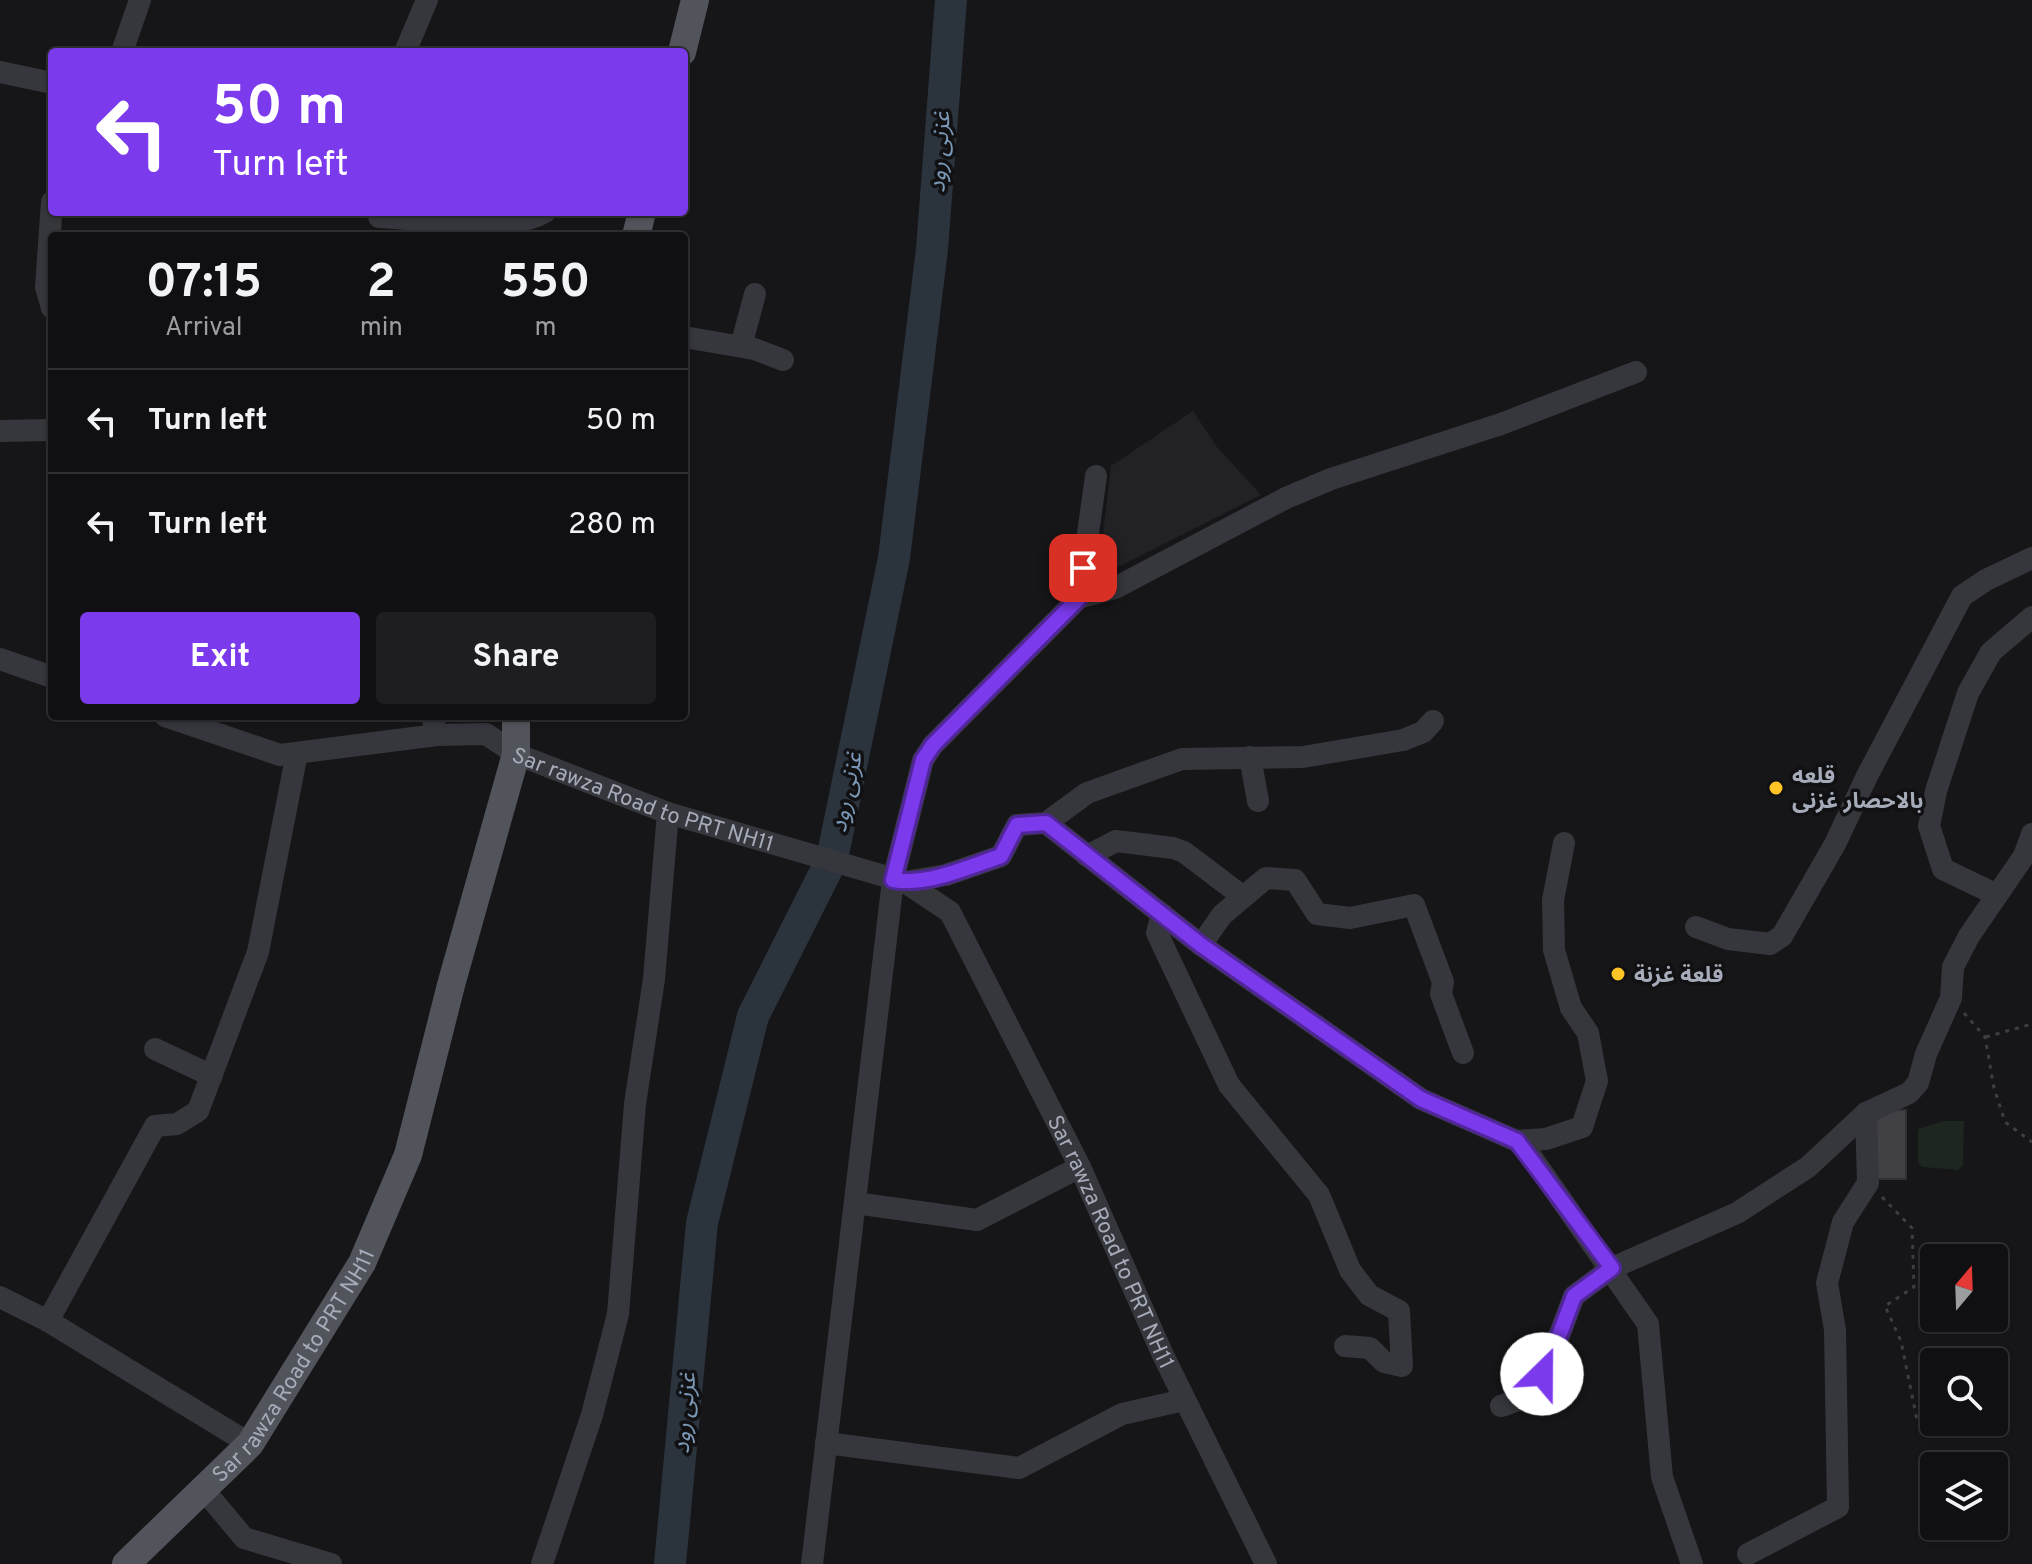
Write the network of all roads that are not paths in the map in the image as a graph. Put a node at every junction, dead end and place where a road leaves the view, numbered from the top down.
1 (140, 0) edge
2 (427, 0) edge
3 (695, 0) edge
4 (123, 48) edge
5 (407, 48) edge
6 (683, 48) edge
7 (0, 72) edge
8 (48, 82) edge
9 (538, 216) edge
10 (380, 222) edge
11 (462, 230) edge
12 (48, 259) edge
13 (48, 294) edge
14 (755, 294) dead end
15 (688, 338) edge
16 (741, 346) junction
17 (783, 360) dead end
18 (1636, 372) dead end
19 (48, 430) edge
20 (0, 431) edge
21 (1096, 476) dead end
22 (2032, 558) edge
23 (1079, 598) junction
24 (2032, 617) edge
25 (0, 659) edge
26 (48, 676) edge
27 (177, 720) edge
28 (516, 720) edge
29 (1433, 721) dead end
30 (434, 726) edge
31 (297, 753) junction
32 (516, 754) junction
33 (1250, 757) junction
34 (1258, 801) dead end
35 (668, 813) junction
36 (1046, 823) junction
37 (2032, 834) edge
38 (1564, 843) dead end
39 (1087, 856) junction
40 (892, 879) junction
41 (1997, 895) junction
42 (1242, 896) junction
43 (1162, 914) junction
44 (1696, 927) dead end
45 (1201, 945) junction
46 (155, 1049) dead end
47 (1463, 1053) dead end
48 (212, 1076) junction
49 (1866, 1113) junction
50 (1517, 1141) junction
51 (1080, 1167) junction
52 (855, 1203) junction
53 (1612, 1268) junction
54 (0, 1297) edge
55 (48, 1321) junction
56 (1345, 1346) dead end
57 (1184, 1400) junction
58 (1501, 1406) dead end
59 (826, 1443) junction
60 (250, 1444) junction
61 (204, 1490) junction
62 (1748, 1554) dead end
63 (306, 1561) edge
64 (126, 1564) edge
65 (331, 1564) edge
66 (542, 1564) edge
67 (812, 1564) edge
68 (1266, 1564) edge
69 (1692, 1564) edge

1 - 4 street
2 - 5 street
3 - 6 main road
7 - 8 street
9 - 11 street
10 - 11 street
12 - 13 street
14 - 16 street
15 - 16 street
16 - 17 street
18 - 23 street
19 - 20 street
21 - 23 street
22 - 44 street
23 - 40 street
24 - 41 street
25 - 26 street
27 - 31 street
28 - 32 main road
29 - 33 street
30 - 31 street
30 - 32 street
31 - 48 street
32 - 35 street, Sar rawza Road to PRT NH11
32 - 60 main road, Sar rawza Road to PRT NH11
33 - 34 street
33 - 36 street
35 - 40 street, Sar rawza Road to PRT NH11
35 - 66 street
36 - 39 street
36 - 40 street
37 - 41 street
38 - 50 street
39 - 42 street
39 - 43 street
40 - 51 street, Sar rawza Road to PRT NH11
40 - 52 street
41 - 49 street
42 - 45 street
42 - 47 street
43 - 45 street
43 - 56 street
45 - 50 street
46 - 48 street
48 - 55 street
49 - 53 street
49 - 62 street
50 - 53 street
51 - 52 street
51 - 57 street, Sar rawza Road to PRT NH11
52 - 59 street
53 - 58 street
53 - 69 street
54 - 55 street
55 - 60 street
57 - 59 street
57 - 68 street, Sar rawza Road to PRT NH11
59 - 67 street
60 - 61 main road, Sar rawza Road to PRT NH11
61 - 63 street
61 - 64 main road, Sar rawza Road to PRT NH11
63 - 65 street

